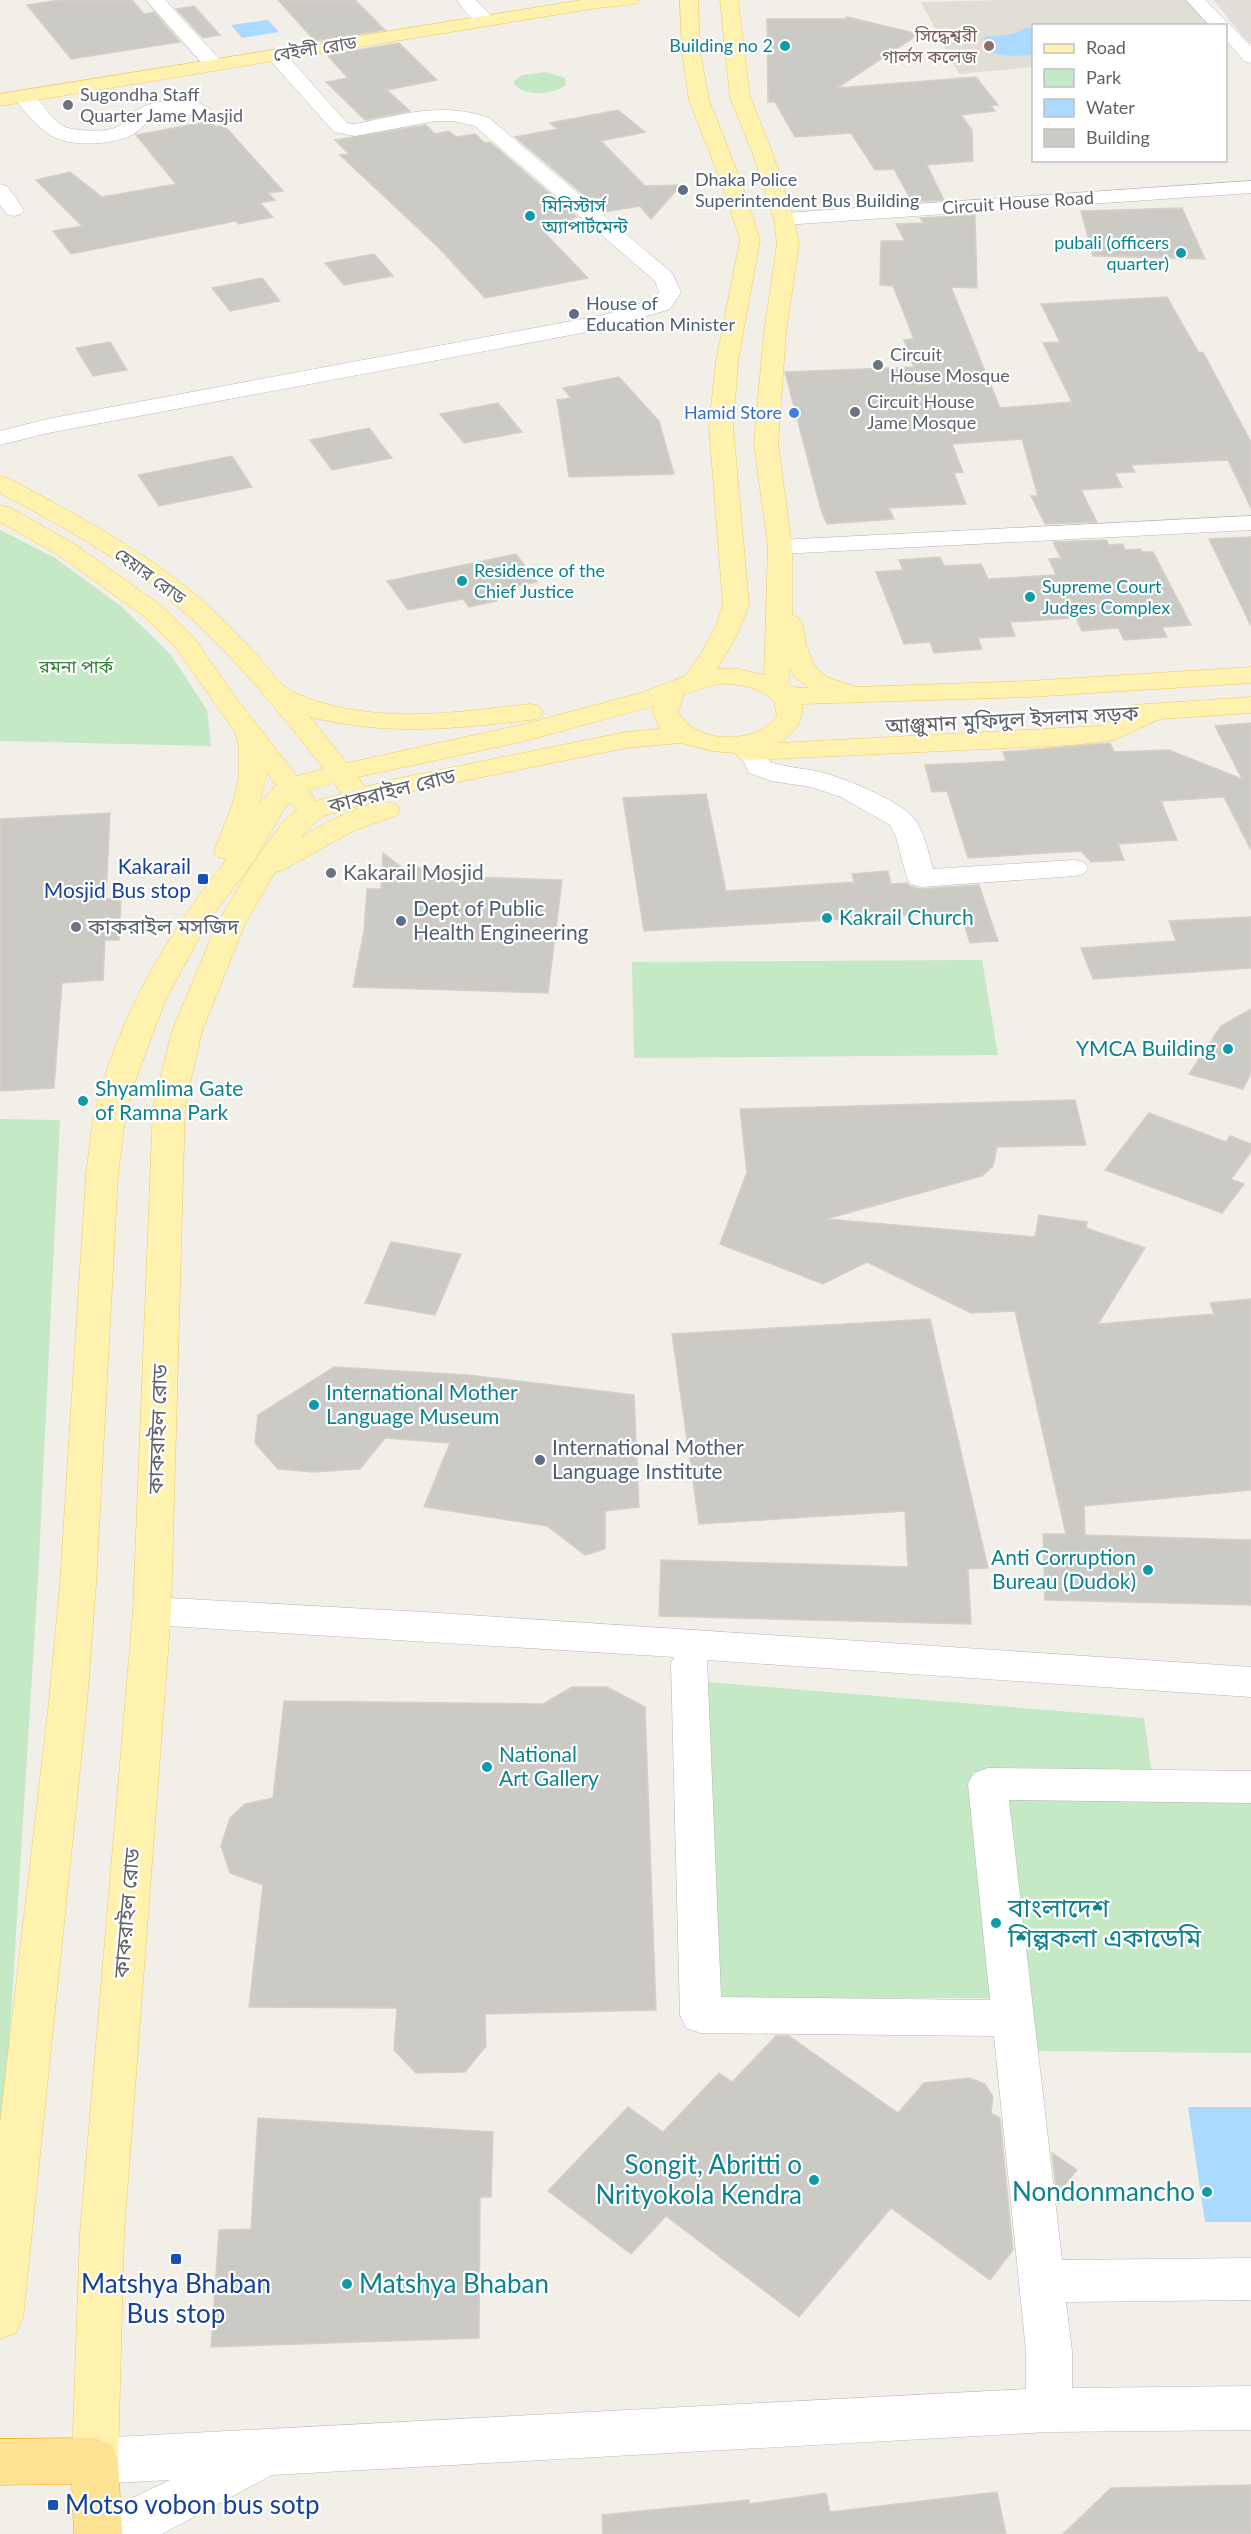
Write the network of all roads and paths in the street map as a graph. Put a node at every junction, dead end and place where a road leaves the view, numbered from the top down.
1 (155, 0) edge
2 (466, 0) edge
3 (630, 0) edge
4 (689, 0) edge
5 (729, 0) edge
6 (1195, 0) edge
7 (594, 2) edge
8 (488, 21) junction
9 (1219, 24) edge
10 (1227, 31) edge
11 (276, 55) junction
12 (1250, 56) edge
13 (214, 65) junction
14 (23, 96) junction
15 (0, 100) edge
16 (205, 115) dead end
17 (1251, 187) edge
18 (0, 190) edge
19 (14, 210) dead end
20 (784, 219) junction
21 (0, 438) edge
22 (0, 483) edge
23 (0, 512) edge
24 (1251, 523) edge
25 (780, 547) junction
26 (780, 604) junction
27 (1251, 675) edge
28 (683, 686) junction
29 (781, 694) junction
30 (864, 695) junction
31 (279, 696) junction
32 (634, 704) junction
33 (1251, 705) edge
34 (1154, 712) junction
35 (247, 726) junction
36 (773, 735) junction
37 (690, 738) junction
38 (740, 752) junction
39 (340, 773) junction
40 (292, 786) junction
41 (358, 796) junction
42 (311, 811) junction
43 (1074, 868) dead end
44 (261, 872) junction
45 (210, 897) junction
46 (152, 1611) junction
47 (690, 1663) dead end
48 (1251, 1682) edge
49 (1251, 1787) edge
50 (1013, 2018) junction
51 (5, 2243) edge
52 (1251, 2279) edge
53 (1042, 2281) junction
54 (0, 2318) edge
55 (1251, 2408) edge
56 (1049, 2410) junction
57 (265, 2453) junction
58 (95, 2460) junction
59 (0, 2462) edge
60 (98, 2534) edge
61 (110, 2534) edge

1 - 13 street
2 - 8 street
3 - 7 main road, বেইলী রোড
4 - 28 main road
5 - 20 main road
6 - 9 street
7 - 8 main road, বেইলী রোড
8 - 11 main road, বেইলী রোড
10 - 12 street
11 - 13 main road, বেইলী রোড
11 - 21 street
13 - 14 main road, বেইলী রোড
14 - 15 main road, বেইলী রোড
14 - 16 street
17 - 20 street, Circuit House Road
18 - 19 street
20 - 25 main road
22 - 31 main road, হেয়ার রোড
23 - 35 main road
24 - 25 street
25 - 26 main road
26 - 29 main road
26 - 30 main road
27 - 30 main road, আঞ্জুমান মুফিদুল ইসলাম সড়ক
28 - 29 main road, কাকরাইল রোড
28 - 32 main road, কাকরাইল রোড
28 - 37 main road
29 - 30 main road, আঞ্জুমান মুফিদুল ইসলাম সড়ক
29 - 36 main road
31 - 32 main road
31 - 39 main road, হেয়ার রোড
32 - 39 main road, কাকরাইল রোড
33 - 34 main road, আঞ্জুমান মুফিদুল ইসলাম সড়ক
34 - 36 main road, আঞ্জুমান মুফিদুল ইসলাম সড়ক
34 - 38 main road
35 - 40 main road
35 - 45 main road
36 - 37 main road, আঞ্জুমান মুফিদুল ইসলাম সড়ক
37 - 38 main road
37 - 41 main road, কাকরাইল রোড
38 - 43 street
38 - 44 main road
39 - 40 main road, কাকরাইল রোড
39 - 41 main road, হেয়ার রোড
40 - 42 main road
40 - 45 main road
41 - 42 main road, কাকরাইল রোড
42 - 44 main road, কাকরাইল রোড
44 - 46 main road, কাকরাইল রোড
45 - 51 main road
46 - 48 street
46 - 58 main road, কাকরাইল রোড
47 - 50 street
49 - 50 street
50 - 53 street
51 - 54 main road
52 - 53 street
53 - 56 street
55 - 56 street
56 - 57 street
57 - 58 street
57 - 61 street
58 - 59 highway
58 - 60 highway

